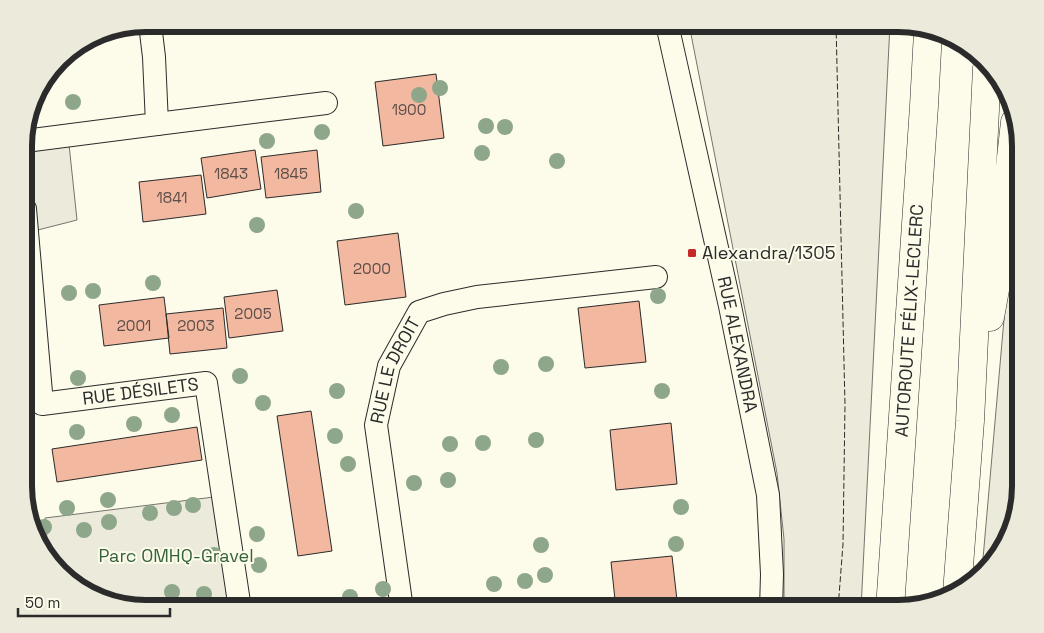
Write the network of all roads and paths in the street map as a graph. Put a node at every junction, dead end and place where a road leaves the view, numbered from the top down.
1 (151, 32) edge
2 (669, 32) edge
3 (912, 33) edge
4 (928, 36) edge
5 (987, 76) edge
6 (326, 103) dead end
7 (924, 106) junction
8 (157, 124) junction
9 (32, 140) edge
10 (1011, 158) edge
11 (656, 277) dead end
12 (32, 320) edge
13 (970, 421) junction
14 (958, 583) edge
15 (239, 600) edge
16 (401, 600) edge
17 (771, 600) edge
18 (891, 600) edge

1 - 8 street
2 - 17 street, RUE ALEXANDRA
3 - 7 highway
4 - 7 highway, AUTOROUTE FÉLIX-LECLERC
5 - 13 highway
6 - 8 street
7 - 18 highway, AUTOROUTE FÉLIX-LECLERC
8 - 9 street
10 - 13 highway
11 - 16 street, RUE LE DROIT
12 - 15 street, RUE DÉSILETS
13 - 14 highway

